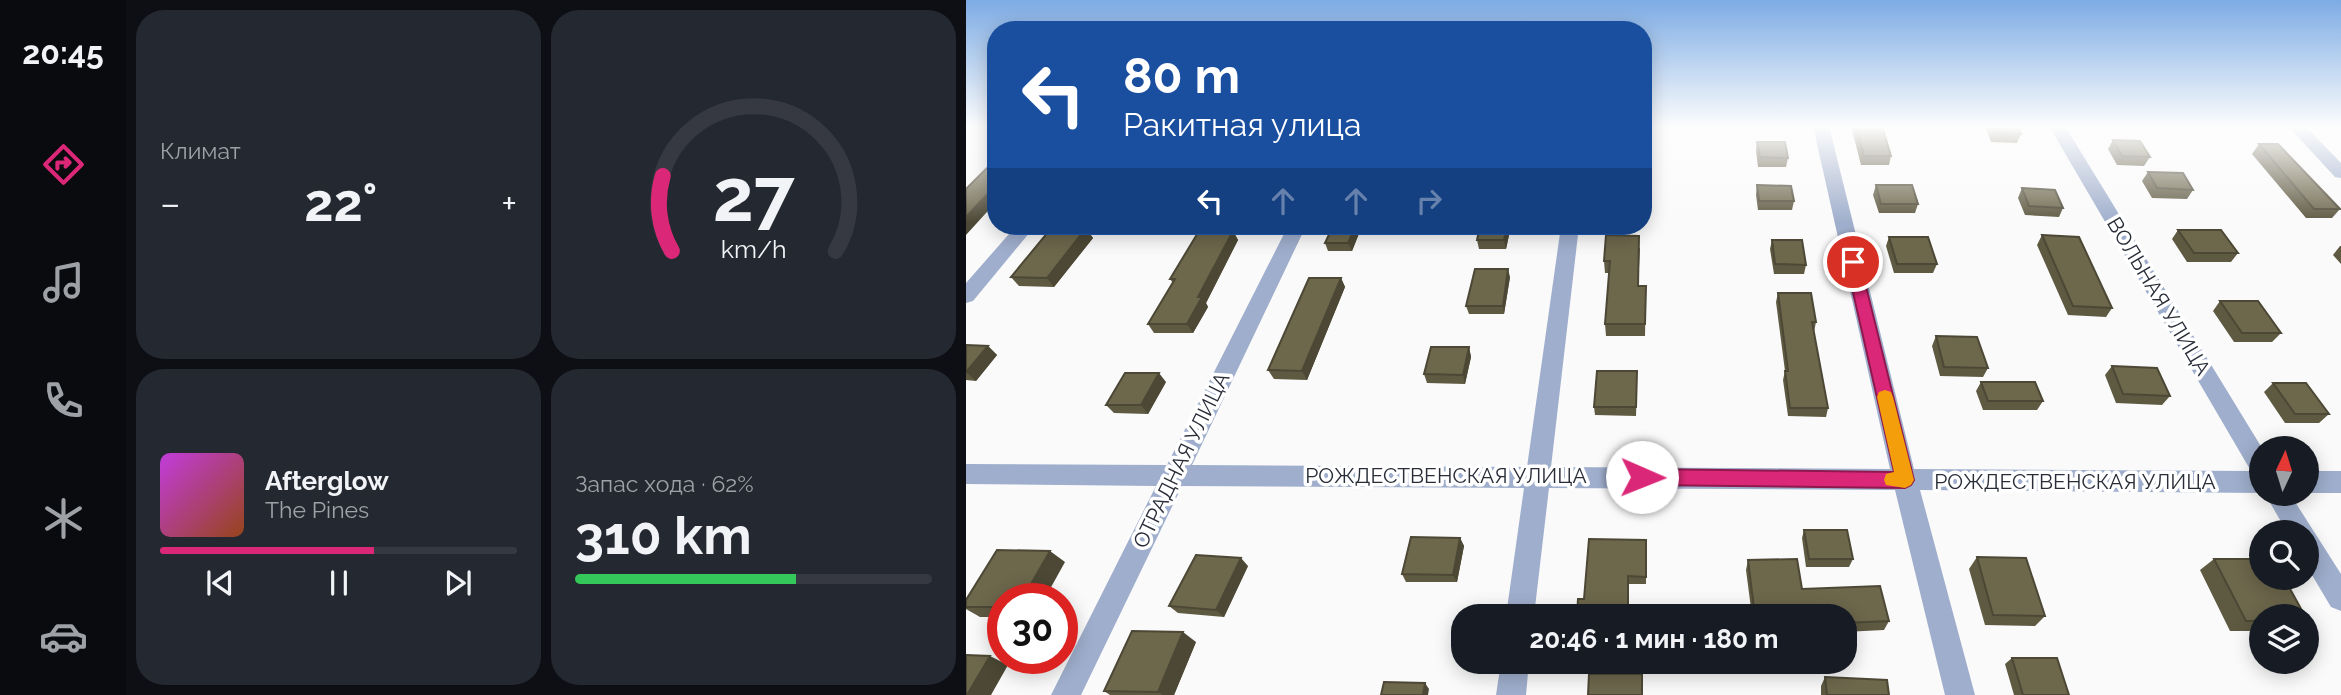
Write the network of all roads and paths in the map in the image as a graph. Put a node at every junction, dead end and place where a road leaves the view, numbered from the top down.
1 (1829, 158) edge
2 (2076, 158) edge
3 (2327, 158) edge
4 (2341, 173) edge
5 (1019, 235) edge
6 (1293, 235) edge
7 (1569, 235) edge
8 (966, 296) edge
9 (2249, 447) edge
10 (966, 474) edge
11 (1174, 474) junction
12 (1536, 475) junction
13 (1905, 480) junction
14 (2249, 482) edge
15 (2319, 482) edge
16 (2341, 482) edge
17 (2319, 562) edge
18 (2341, 598) edge
19 (1521, 604) edge
20 (1514, 674) edge
21 (1066, 695) edge
22 (1511, 695) edge
23 (1960, 695) edge

1 - 13 street
2 - 9 street, ВОЛЬНАЯ УЛИЦА
3 - 4 street
5 - 8 street
6 - 11 street, ОТРАДНАЯ УЛИЦА
7 - 12 street
10 - 11 street, РОЖДЕСТВЕНСКАЯ УЛИЦА
11 - 12 street, РОЖДЕСТВЕНСКАЯ УЛИЦА
11 - 21 street, ОТРАДНАЯ УЛИЦА
12 - 13 street, РОЖДЕСТВЕНСКАЯ УЛИЦА
12 - 19 street
13 - 14 street, РОЖДЕСТВЕНСКАЯ УЛИЦА
13 - 23 street
15 - 16 street
17 - 18 street
20 - 22 street

